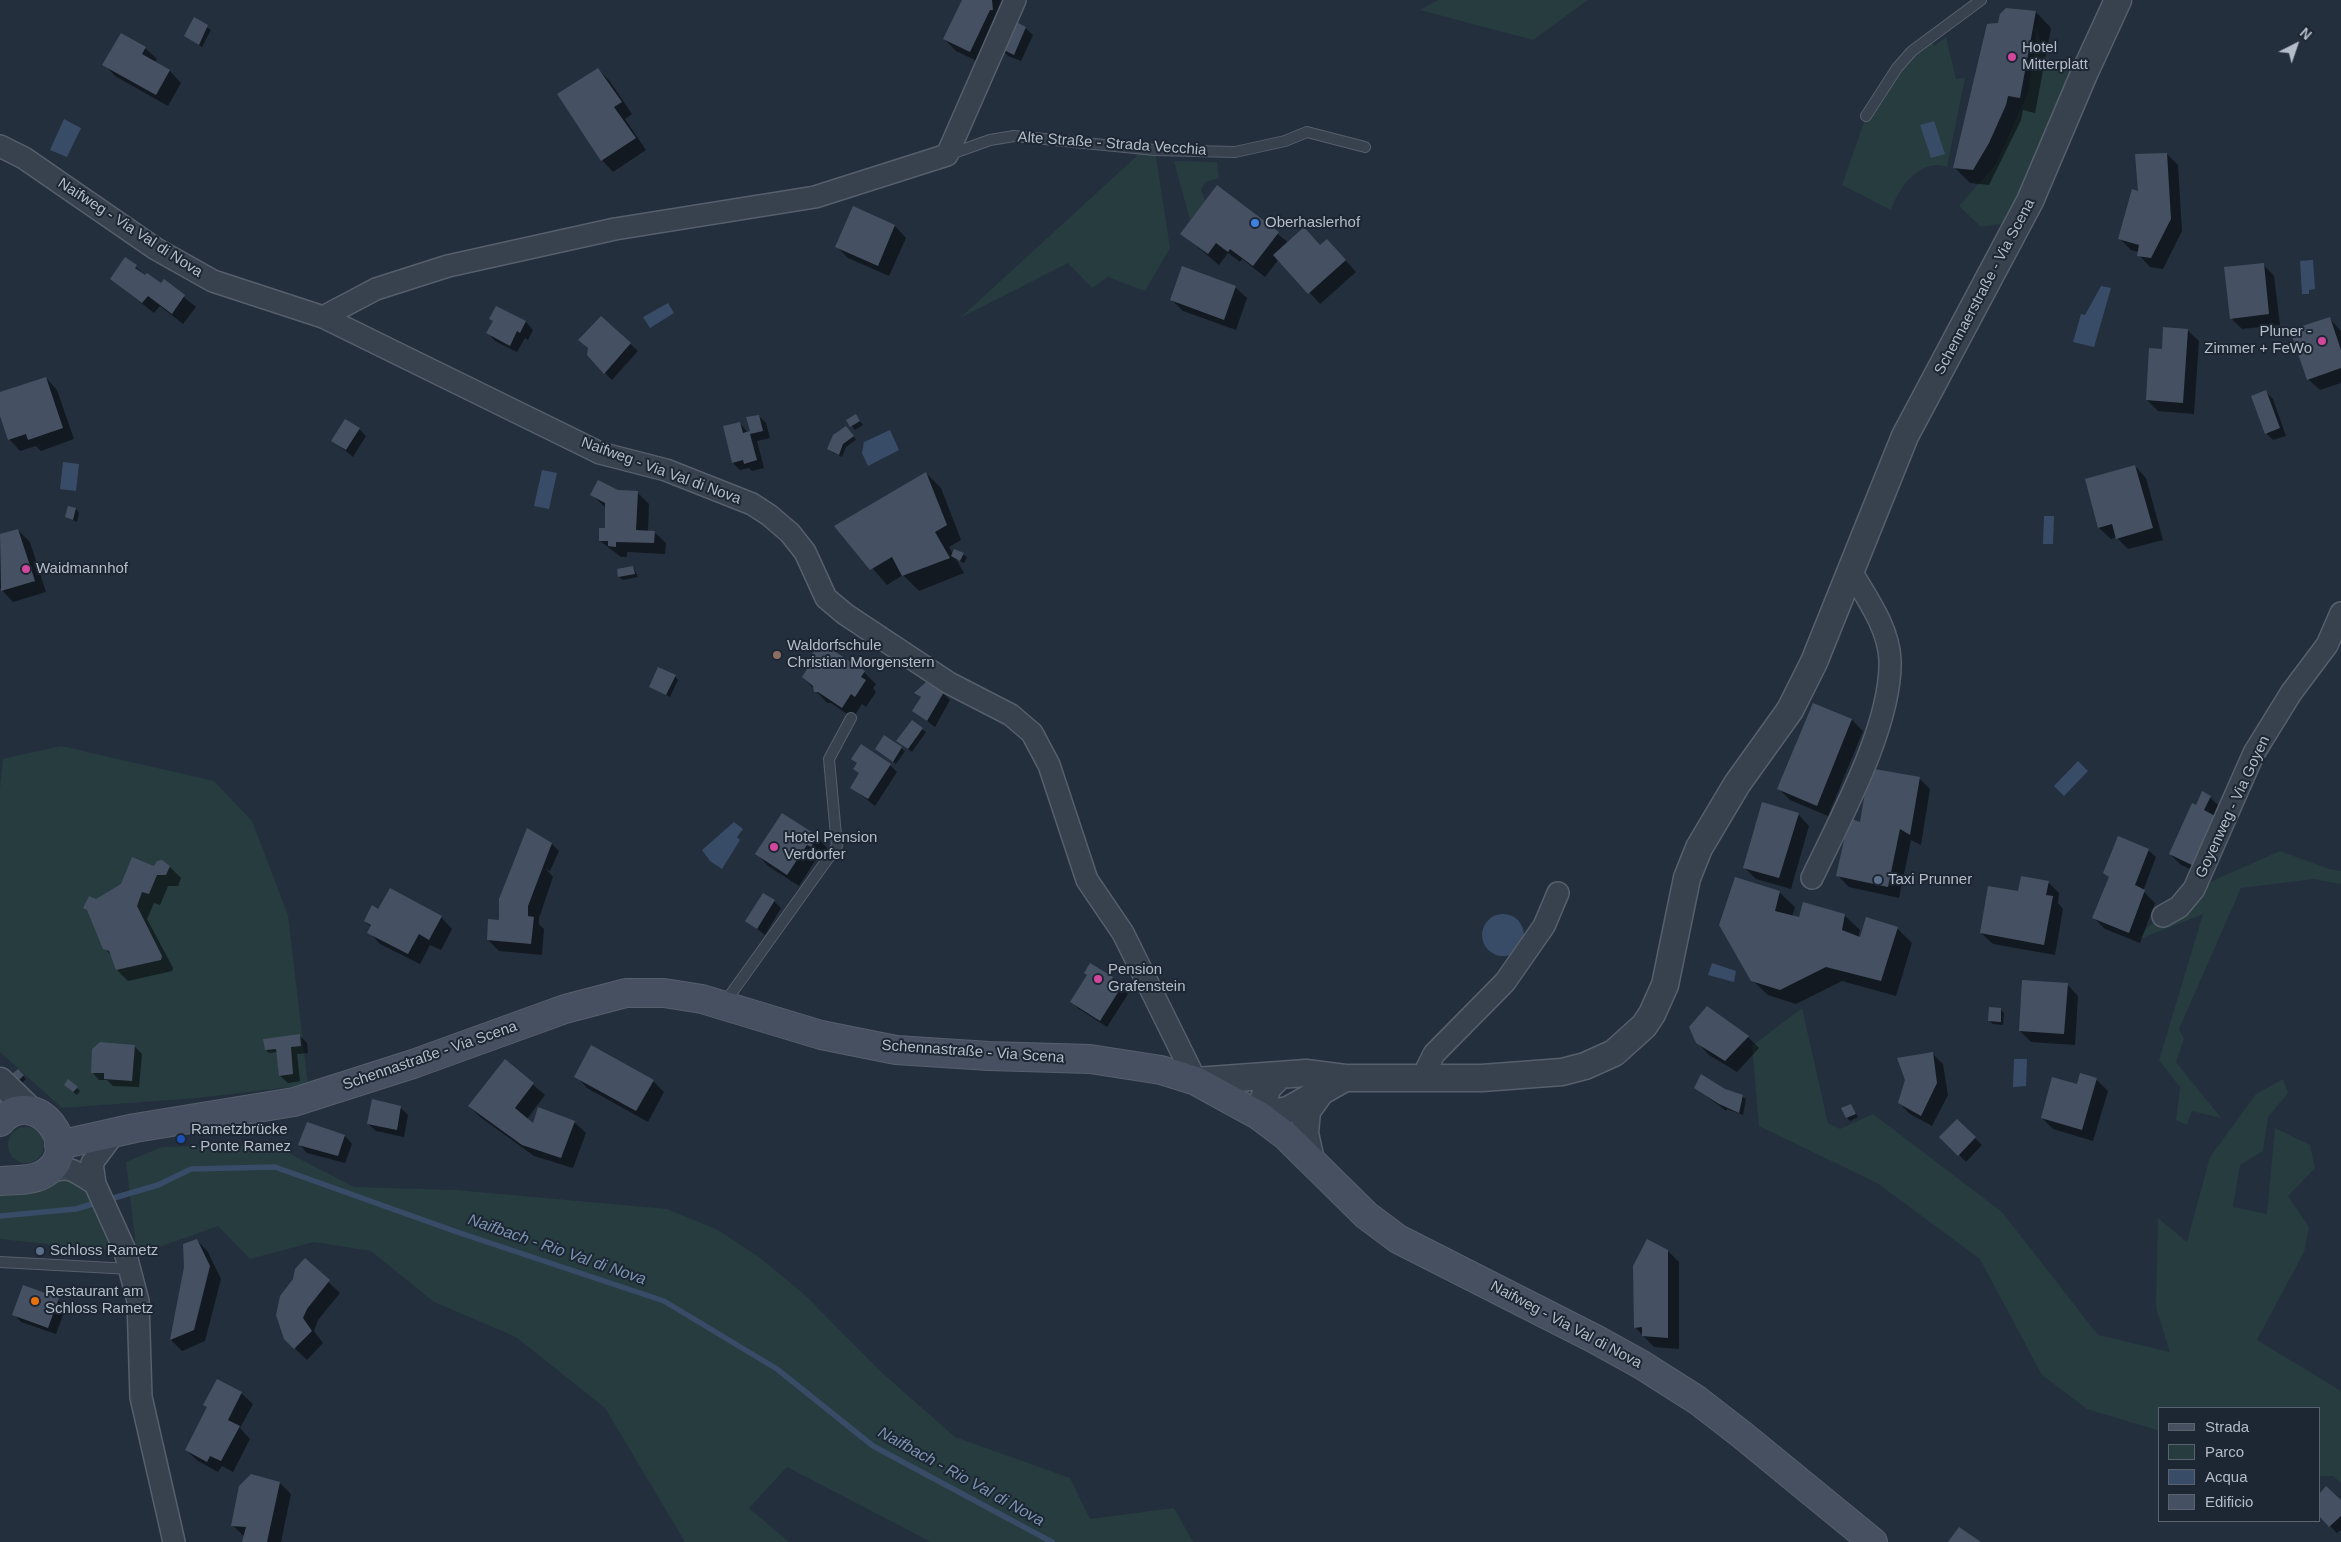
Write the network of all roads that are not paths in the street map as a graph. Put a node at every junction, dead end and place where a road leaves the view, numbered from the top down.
1 (1015, 0) edge
2 (1981, 0) edge
3 (2118, 0) edge
4 (1866, 116) dead end
5 (0, 146) edge
6 (1365, 147) dead end
7 (947, 155) junction
8 (323, 317) junction
9 (1852, 573) junction
10 (2341, 613) edge
11 (851, 718) dead end
12 (1812, 878) dead end
13 (1558, 893) dead end
14 (2163, 916) dead end
15 (723, 1006) junction
16 (1634, 1037) joint
17 (1278, 1077) junction
18 (1422, 1078) junction
19 (0, 1081) edge
20 (1196, 1081) junction
21 (1334, 1083) junction
22 (1258, 1115) junction
23 (0, 1122) edge
24 (47, 1126) junction
25 (124, 1131) junction
26 (1311, 1161) junction
27 (92, 1163) junction
28 (16, 1175) edge
29 (95, 1184) junction
30 (0, 1262) edge
31 (131, 1269) junction
32 (174, 1542) edge
33 (1873, 1542) edge

1 - 7 street
2 - 4 lane
3 - 9 street, Schennaerstraße - Via Scena
5 - 8 street, Naifweg - Via Val di Nova
6 - 7 lane, Alte Straße - Strada Vecchia
7 - 8 street
8 - 20 street, Naifweg - Via Val di Nova
9 - 12 street
9 - 16 street, Schennaerstraße - Via Scena
10 - 14 street, Goyenweg - Via Goyen
11 - 15 lane
13 - 18 street
15 - 20 main road, Schennastraße - Via Scena
15 - 25 main road, Schennastraße - Via Scena
16 - 18 street, Schennastraße - Via Scena
17 - 20 street, Schennastraße - Via Scena
17 - 21 street, Schennastraße - Via Scena
17 - 22 street
18 - 21 street, Schennastraße - Via Scena
19 - 24 street
20 - 22 main road, Schennastraße - Via Scena
21 - 22 street
21 - 26 street
22 - 26 main road, Naifweg - Via Val di Nova
23 - 24 main road, Schennastraße - Via Scena
24 - 25 main road, Schennastraße - Via Scena
24 - 27 street
24 - 28 main road
25 - 27 street
26 - 33 main road, Naifweg - Via Val di Nova
27 - 29 street
28 - 29 street
29 - 31 street
30 - 31 lane
31 - 32 street

